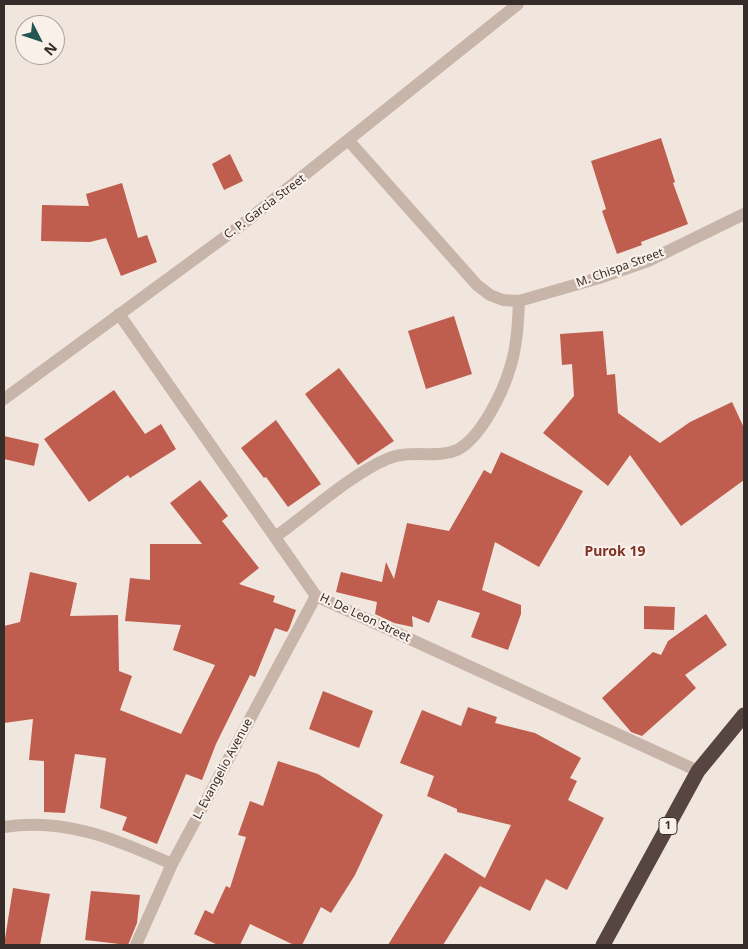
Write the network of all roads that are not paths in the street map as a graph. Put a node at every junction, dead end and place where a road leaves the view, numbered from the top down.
1 (518, 4) edge
2 (349, 141) junction
3 (744, 214) edge
4 (519, 301) junction
5 (119, 314) junction
6 (4, 400) edge
7 (275, 537) junction
8 (316, 596) junction
9 (744, 715) edge
10 (698, 771) junction
11 (4, 827) edge
12 (172, 864) junction
13 (136, 945) edge
14 (603, 945) edge

1 - 2 street, C. P. Garcia Street
2 - 4 street
2 - 5 street, C. P. Garcia Street
3 - 4 street, M. Chispa Street
4 - 7 street
5 - 6 street, C. P. Garcia Street
5 - 7 street, H. De Leon Street
7 - 8 street, H. De Leon Street
8 - 10 street, H. De Leon Street
8 - 12 street, L. Evangelio Avenue
9 - 10 highway, 1
10 - 14 highway, 1
11 - 12 street
12 - 13 street, L. Evangelio Avenue

